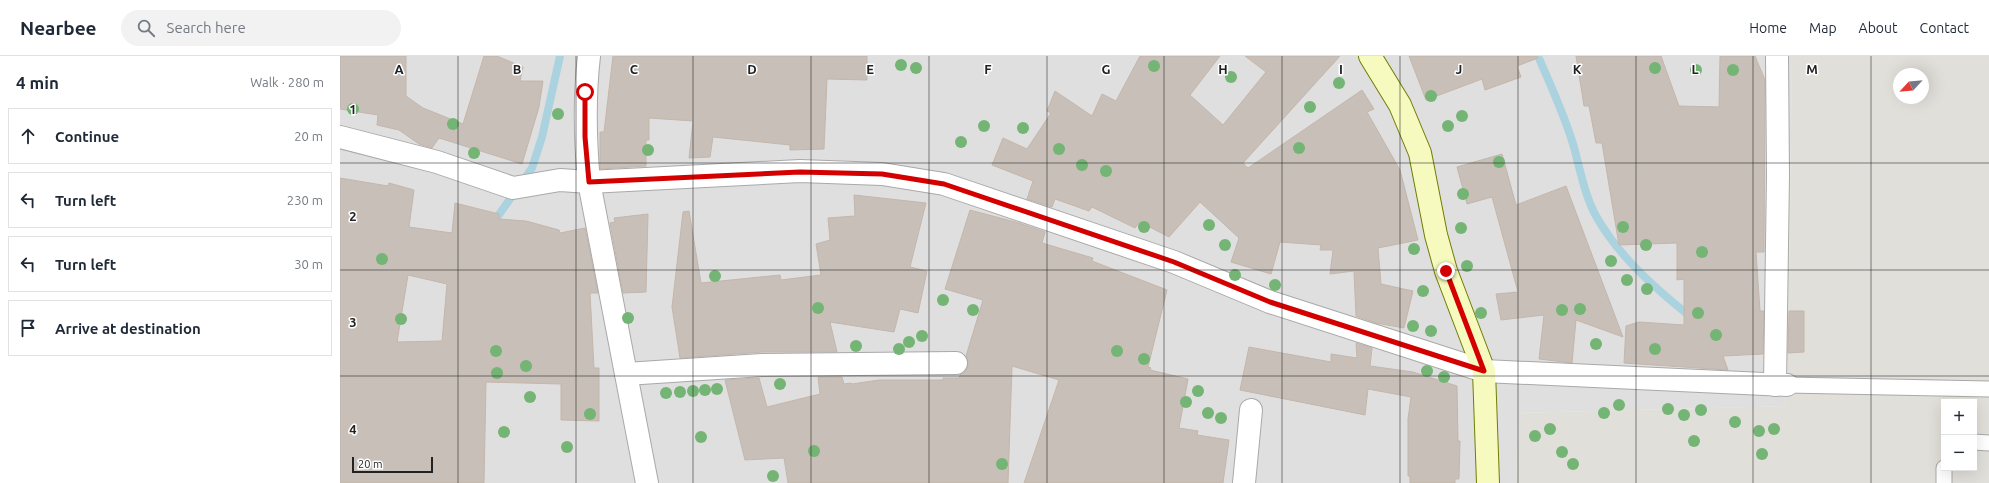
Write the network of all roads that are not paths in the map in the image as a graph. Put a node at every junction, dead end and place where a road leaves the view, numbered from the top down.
1 (589, 56) edge
2 (1370, 56) edge
3 (1777, 56) edge
4 (340, 137) edge
5 (589, 182) junction
6 (956, 363) dead end
7 (1484, 371) junction
8 (626, 374) junction
9 (1781, 385) junction
10 (1989, 389) edge
11 (1252, 410) dead end
12 (1977, 442) edge
13 (1989, 443) edge
14 (1944, 471) edge
15 (647, 483) edge
16 (1244, 483) edge
17 (1488, 483) edge
18 (1944, 483) edge

1 - 5 street
2 - 7 street
3 - 9 street
4 - 5 street
5 - 7 street
5 - 8 street
6 - 8 street
7 - 9 street
7 - 17 street
8 - 15 street
9 - 10 lane
11 - 16 street
12 - 13 lane
14 - 18 lane

